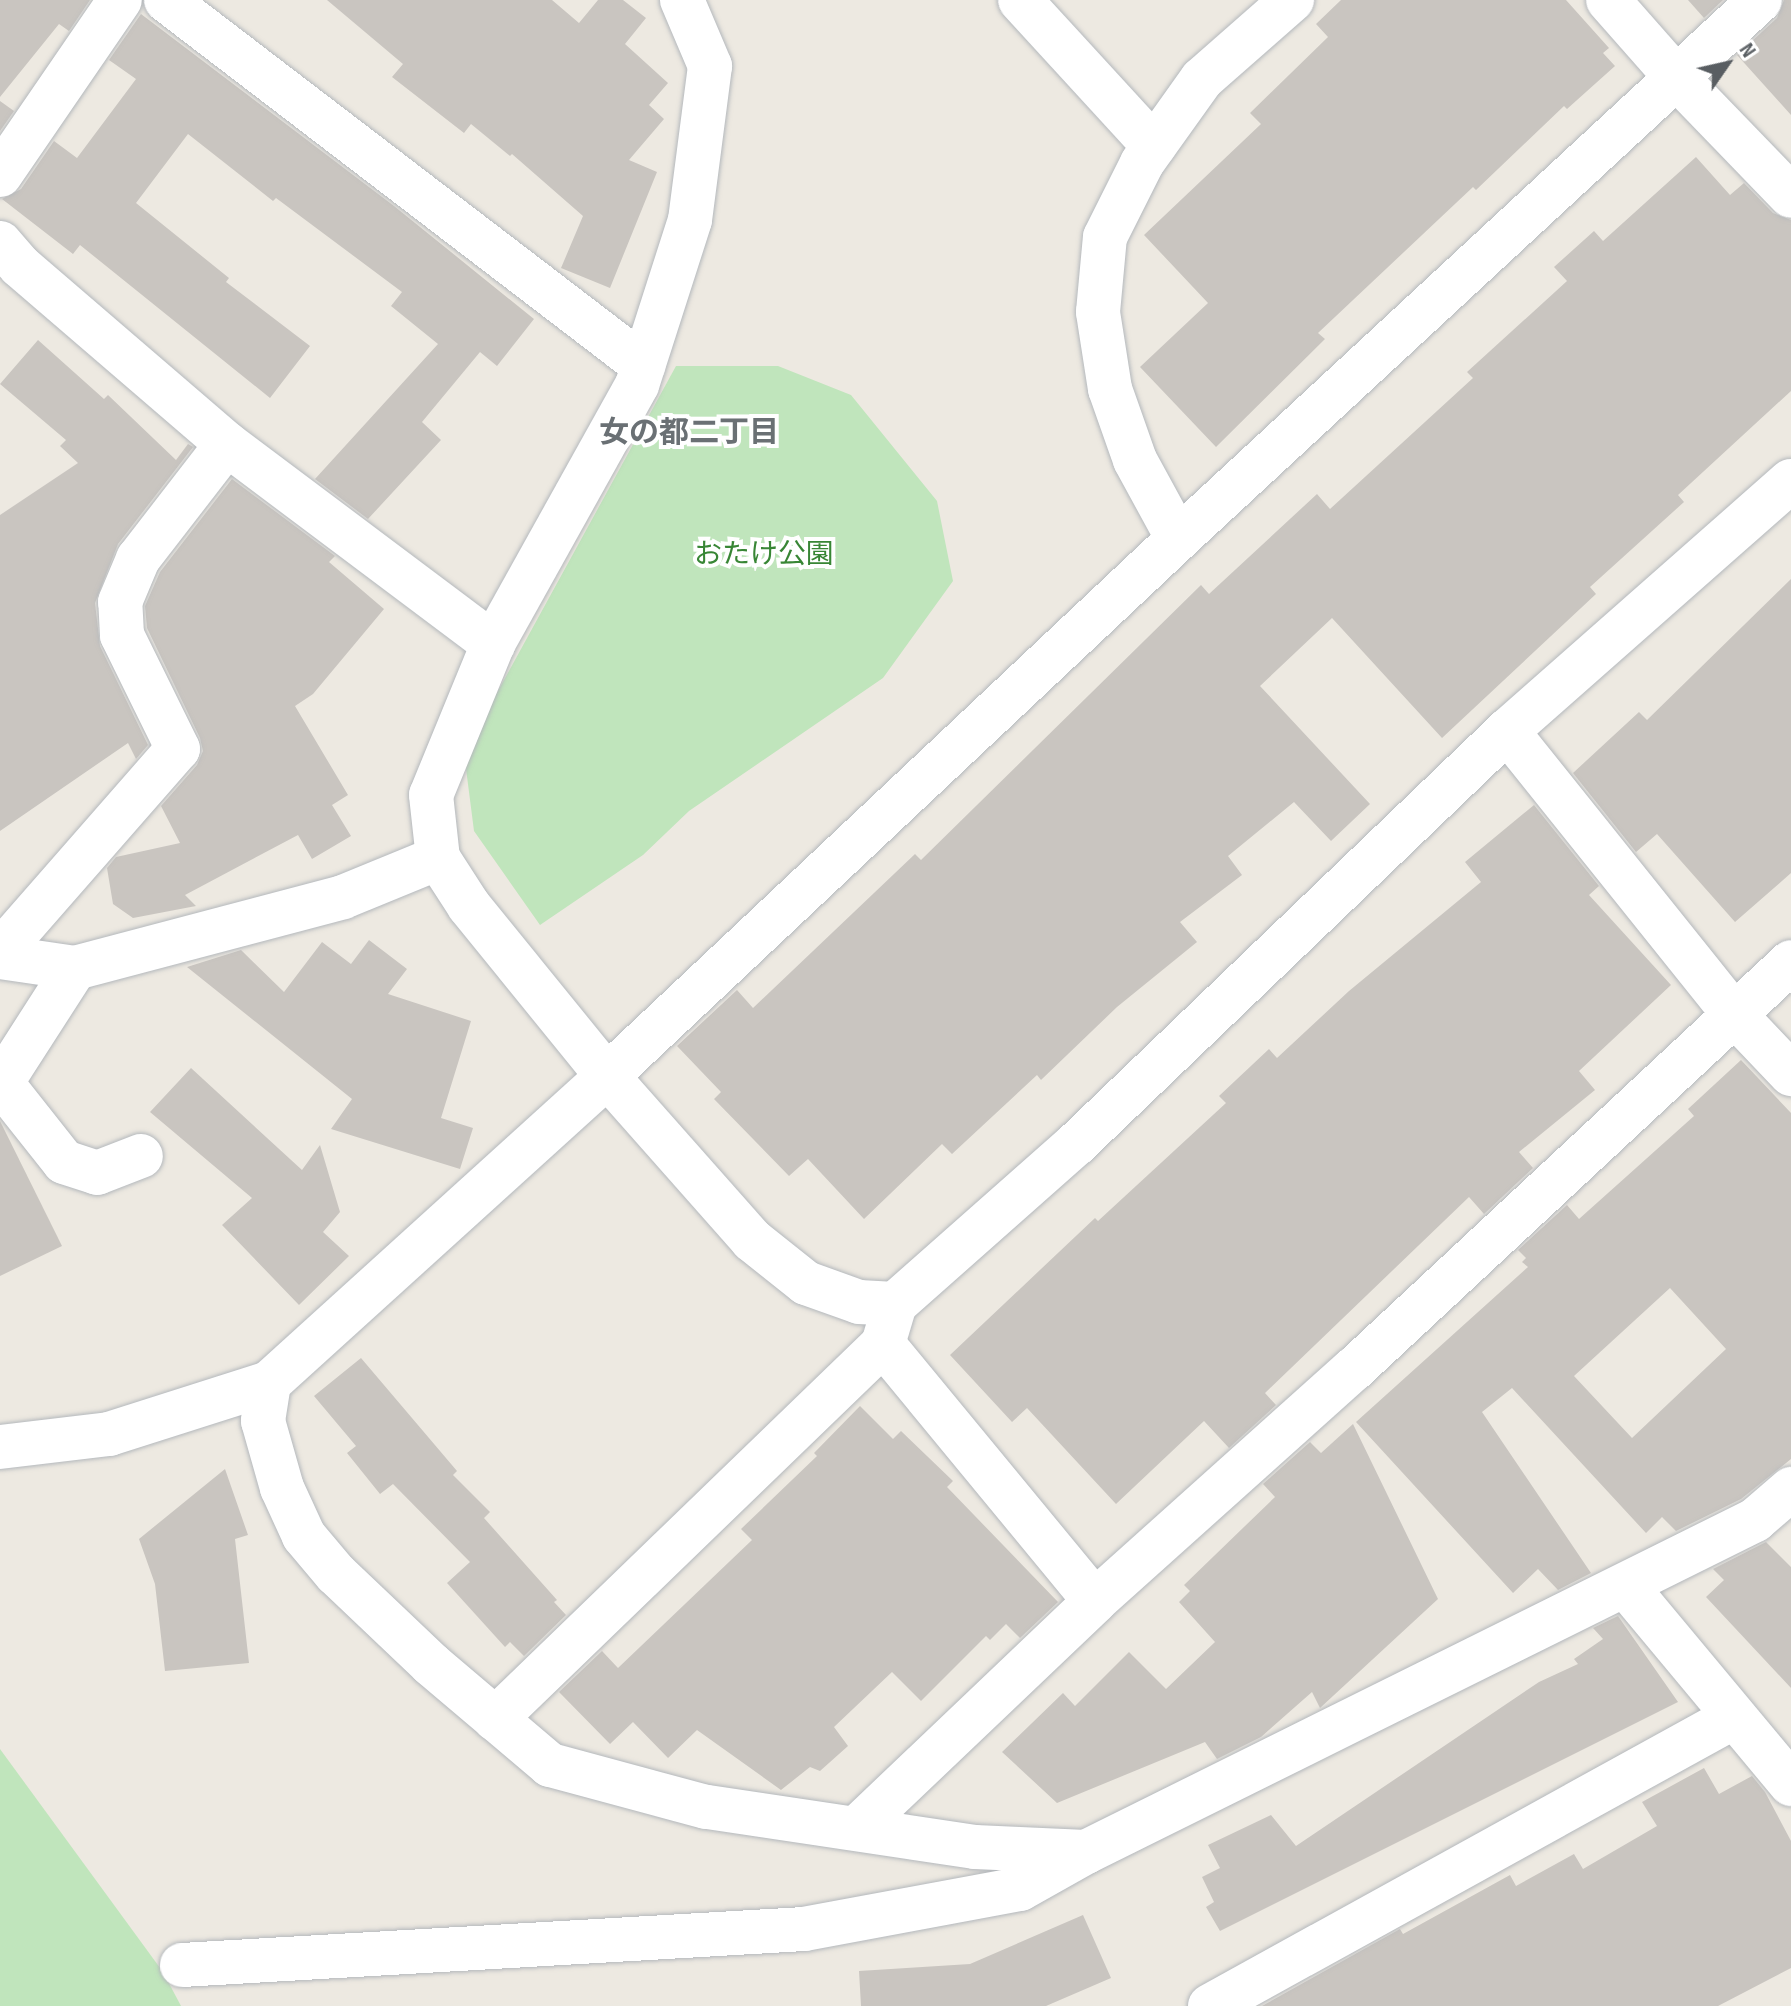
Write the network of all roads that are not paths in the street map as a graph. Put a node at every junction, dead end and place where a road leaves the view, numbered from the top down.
1 (120, 0) edge
2 (166, 0) edge
3 (682, 0) edge
4 (1020, 0) edge
5 (1292, 0) edge
6 (1608, 0) edge
7 (1760, 0) edge
8 (1676, 77) junction
9 (1154, 146) junction
10 (0, 175) edge
11 (1791, 196) edge
12 (0, 243) edge
13 (643, 365) junction
14 (227, 444) junction
15 (1791, 481) edge
16 (1178, 539) junction
17 (493, 644) junction
18 (1507, 731) junction
19 (438, 858) junction
20 (0, 954) edge
21 (1791, 962) edge
22 (75, 968) junction
23 (1734, 1014) junction
24 (1791, 1074) edge
25 (607, 1076) junction
26 (1, 1085) edge
27 (141, 1156) dead end
28 (889, 1324) junction
29 (269, 1383) junction
30 (0, 1447) edge
31 (1791, 1489) edge
32 (1626, 1586) junction
33 (1095, 1601) junction
34 (1734, 1717) junction
35 (495, 1719) junction
36 (1791, 1784) edge
37 (858, 1827) junction
38 (1086, 1852) junction
39 (182, 1965) dead end
40 (1210, 2006) edge

1 - 10 street
2 - 13 street
3 - 13 street
4 - 9 street
5 - 9 street
6 - 8 street
7 - 8 street
8 - 11 street
8 - 16 street
9 - 16 street
12 - 14 street
13 - 17 street
14 - 17 street
14 - 20 street
15 - 18 street
16 - 25 street
17 - 19 street
18 - 23 street
18 - 28 street
19 - 22 street
19 - 25 street
20 - 22 street
21 - 23 street
22 - 26 street
23 - 24 street
23 - 33 street
25 - 28 street
25 - 29 street
26 - 27 street
28 - 33 street
28 - 35 street
29 - 30 street
29 - 35 street
31 - 32 street
32 - 34 street
32 - 38 street
33 - 37 street
34 - 36 street
34 - 40 street
35 - 37 street
37 - 38 street
38 - 39 street

